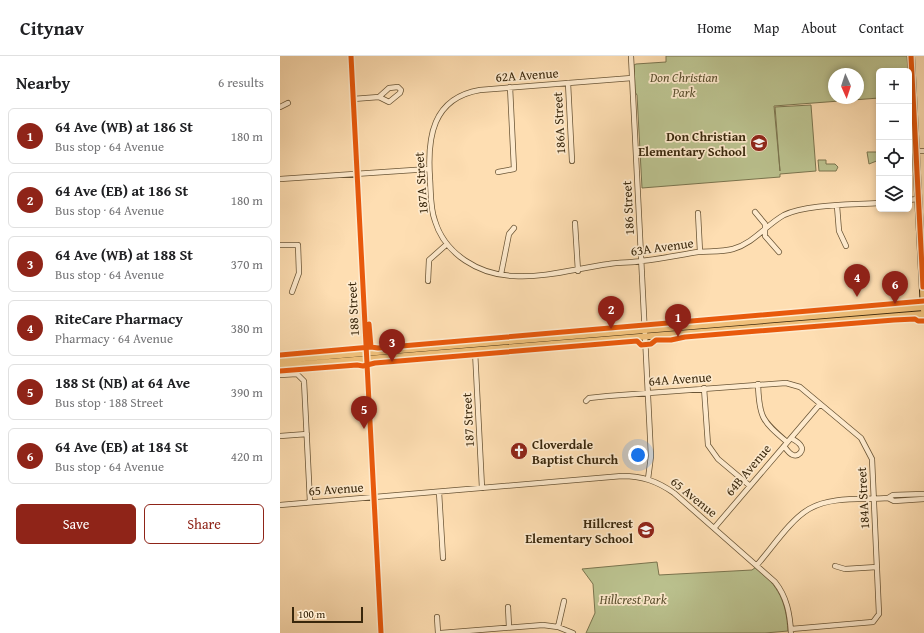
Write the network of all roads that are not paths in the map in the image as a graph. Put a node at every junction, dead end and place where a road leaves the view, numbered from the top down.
1 (351, 56) edge
2 (631, 56) edge
3 (911, 56) edge
4 (632, 78) junction
5 (568, 83) junction
6 (510, 88) junction
7 (379, 97) dead end
8 (353, 99) junction
9 (288, 103) dead end
10 (451, 103) joint
11 (280, 107) edge
12 (916, 151) junction
13 (924, 151) edge
14 (572, 161) dead end
15 (429, 169) junction
16 (498, 172) dead end
17 (357, 174) junction
18 (280, 179) edge
19 (917, 199) junction
20 (912, 200) edge
21 (876, 203) edge
22 (837, 206) junction
23 (755, 212) dead end
24 (698, 213) dead end
25 (575, 223) dead end
26 (514, 228) dead end
27 (765, 230) junction
28 (447, 244) junction
29 (280, 245) edge
30 (846, 246) dead end
31 (700, 252) junction
32 (779, 252) dead end
33 (642, 261) junction
34 (578, 270) junction
35 (501, 274) junction
36 (428, 281) dead end
37 (292, 292) dead end
38 (924, 307) edge
39 (924, 315) edge
40 (646, 330) junction
41 (645, 336) junction
42 (506, 341) junction
43 (475, 351) junction
44 (366, 353) junction
45 (280, 360) edge
46 (367, 360) junction
47 (280, 366) edge
48 (280, 375) edge
49 (777, 382) joint
50 (758, 384) junction
51 (704, 388) junction
52 (648, 392) junction
53 (586, 401) dead end
54 (820, 404) junction
55 (307, 434) junction
56 (280, 436) edge
57 (791, 438) junction
58 (785, 444) junction
59 (648, 479) junction
60 (750, 486) junction
61 (482, 488) junction
62 (439, 492) junction
63 (924, 494) edge
64 (374, 497) junction
65 (888, 498) junction
66 (874, 499) junction
67 (924, 499) edge
68 (310, 502) junction
69 (280, 505) edge
70 (715, 528) junction
71 (443, 558) dead end
72 (757, 565) junction
73 (835, 566) dead end
74 (878, 567) junction
75 (564, 601) dead end
76 (508, 607) dead end
77 (437, 618) dead end
78 (509, 627) junction
79 (558, 627) junction
80 (791, 631) edge
81 (381, 633) edge
82 (440, 633) edge
83 (573, 633) edge

1 - 8 street, 188 Street
2 - 4 street, 186 Street
3 - 12 main road
4 - 5 street, 62A Avenue
4 - 33 street, 186 Street
5 - 6 street, 62A Avenue
5 - 14 street, 186A Street
6 - 10 street, 62A Avenue
6 - 16 street
7 - 8 street
8 - 17 street, 188 Street
9 - 11 street
10 - 15 street, 187A Street
12 - 13 street
12 - 19 main road
15 - 17 street
15 - 28 street, 187A Street
17 - 18 street
17 - 44 street, 188 Street
19 - 20 street
19 - 38 main road
21 - 22 street, 63A Avenue
22 - 27 street, 63A Avenue
22 - 30 street
23 - 27 street
24 - 31 street
25 - 34 street
26 - 35 street
27 - 31 street, 63A Avenue
27 - 32 street
28 - 35 street, 63A Avenue
28 - 36 street
29 - 37 street
31 - 33 street, 63A Avenue
33 - 34 street, 63A Avenue
33 - 40 street, 186 Street
34 - 35 street, 63A Avenue
38 - 39 main road
38 - 40 main road
39 - 41 main road
40 - 41 street, 186 Street
40 - 42 main road
41 - 43 main road
41 - 52 street, 186 Street
42 - 43 main road
42 - 44 main road
43 - 46 main road
43 - 61 street, 187 Street
44 - 45 main road
44 - 46 street, 188 Street
46 - 47 main road
46 - 64 street, 188 Street
48 - 55 street
49 - 50 street, 64A Avenue
49 - 54 street, 184A Street
50 - 51 street, 64A Avenue
50 - 58 street
51 - 52 street, 64A Avenue
51 - 60 street
52 - 53 street, 64A Avenue
52 - 59 street, 186 Street
54 - 57 street, 64B Avenue
54 - 66 street, 184A Street
55 - 56 street
55 - 68 street
57 - 58 street, 64B Avenue
57 - 58 street, 64B Avenue
58 - 60 street, 64B Avenue
59 - 61 street, 65 Avenue
59 - 70 street, 65 Avenue
60 - 70 street, 64B Avenue
61 - 62 street, 65 Avenue
62 - 64 street, 65 Avenue
62 - 71 street
63 - 65 street
64 - 68 street, 65 Avenue
64 - 81 street, 188 Street
65 - 66 street
65 - 67 street
66 - 72 street
66 - 74 street, 184A Street
68 - 69 street, 65 Avenue
70 - 72 street, 65 Avenue
72 - 80 street, 65 Avenue
73 - 74 street
74 - 80 street, 184A Street
75 - 79 street
76 - 78 street
77 - 82 street
78 - 79 street
78 - 82 street
79 - 83 street

